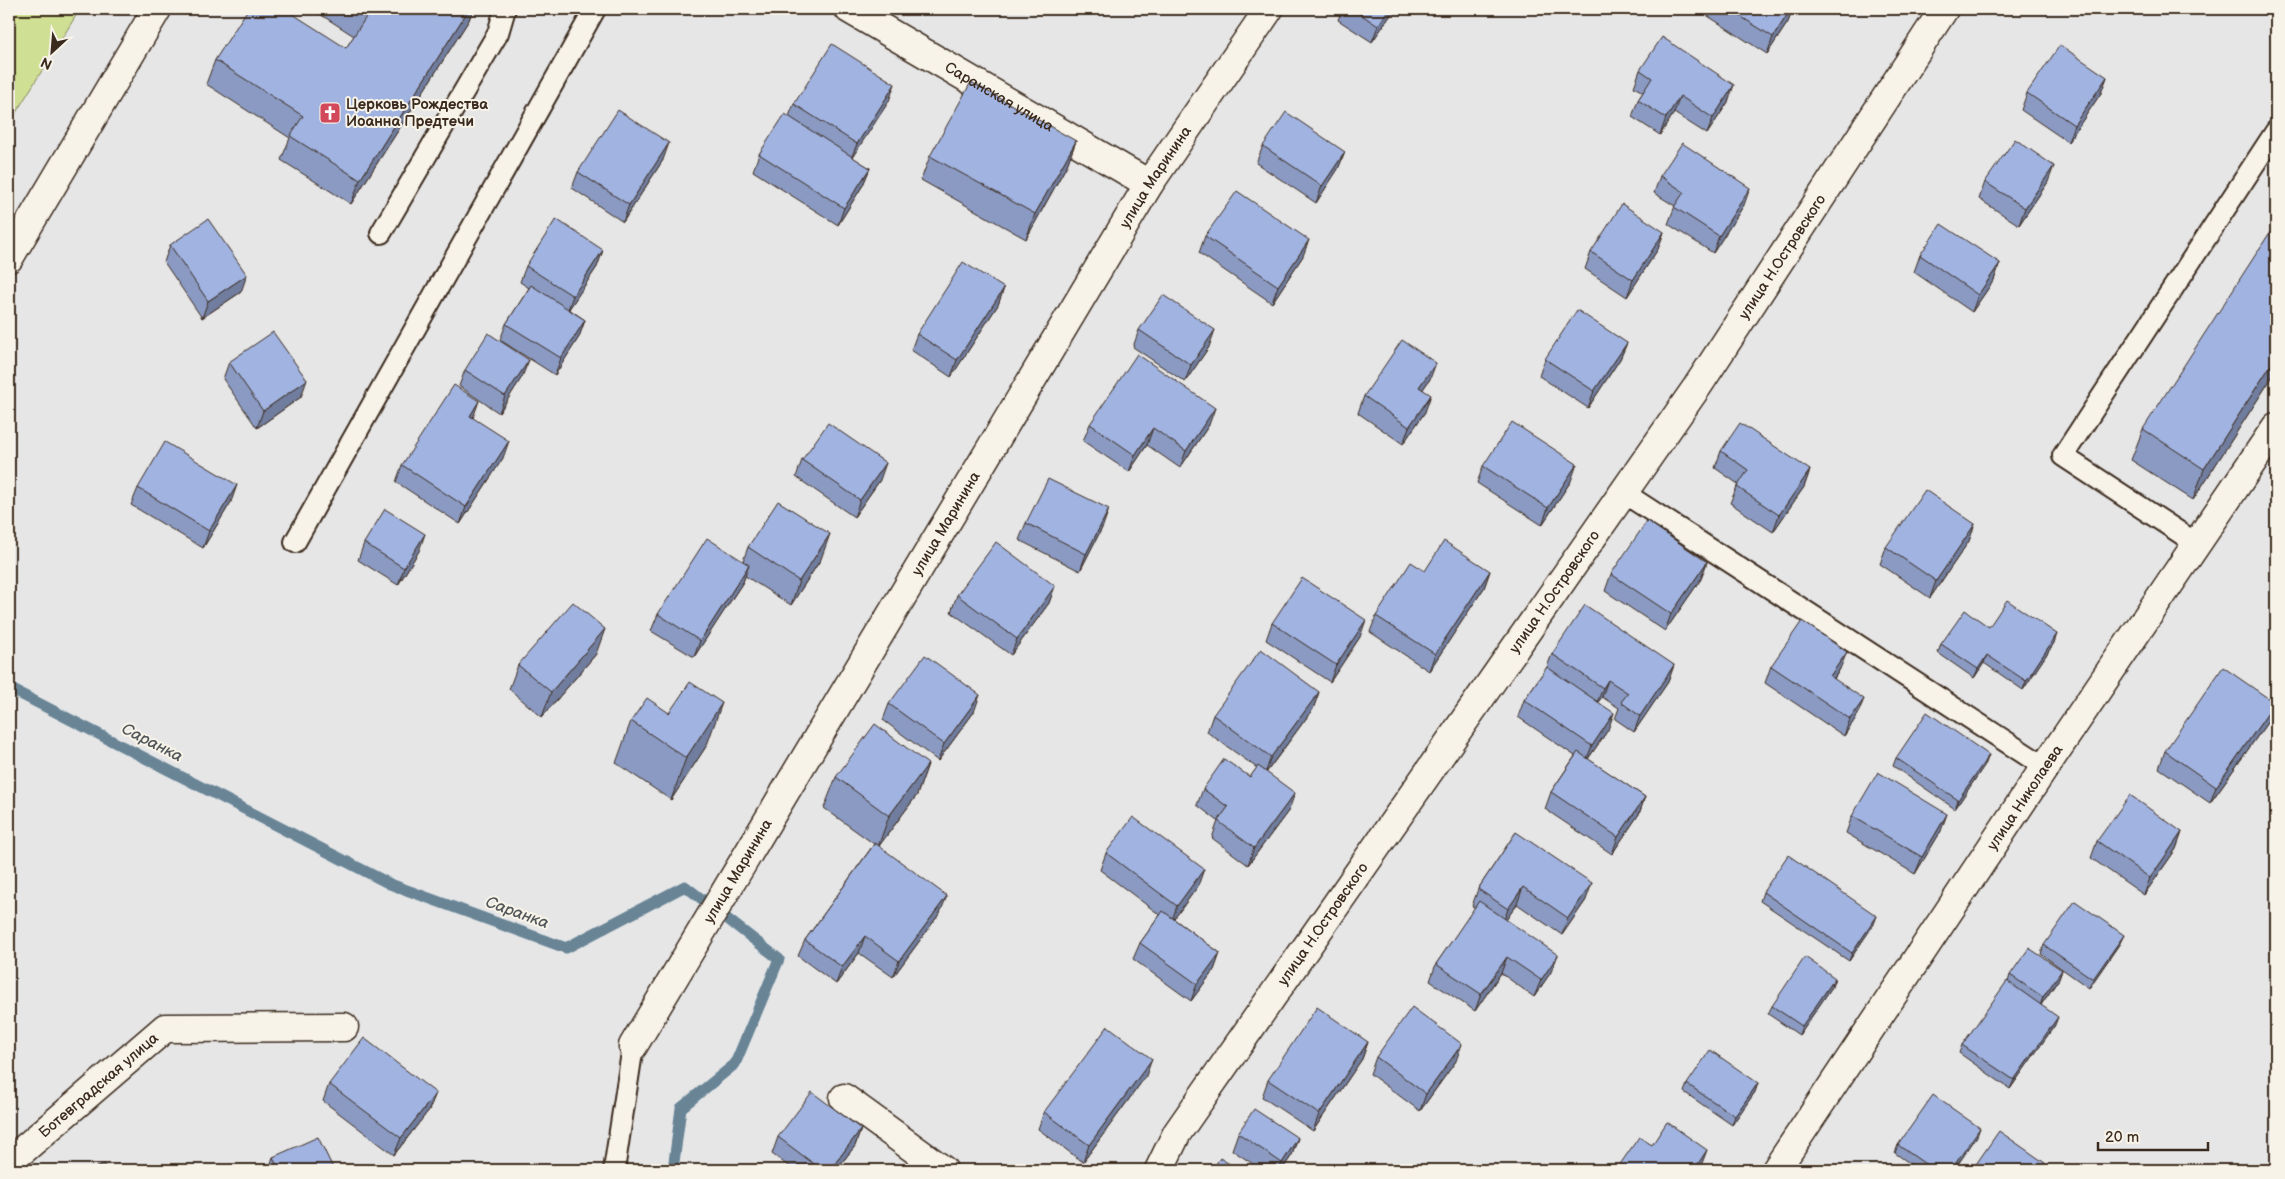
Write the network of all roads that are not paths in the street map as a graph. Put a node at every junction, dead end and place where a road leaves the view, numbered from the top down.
1 (157, 9) edge
2 (506, 9) edge
3 (595, 9) edge
4 (849, 9) edge
5 (1269, 9) edge
6 (1944, 9) edge
7 (2276, 131) edge
8 (1149, 184) junction
9 (381, 233) dead end
10 (9, 258) edge
11 (2276, 427) edge
12 (1624, 494) junction
13 (295, 542) dead end
14 (2197, 544) junction
15 (2045, 767) junction
16 (344, 1027) dead end
17 (633, 1046) joint
18 (844, 1098) dead end
19 (9, 1162) edge
20 (614, 1170) edge
21 (943, 1170) edge
22 (1159, 1170) edge
23 (1776, 1170) edge

1 - 10 street
2 - 9 lane
3 - 13 lane
4 - 8 street, Саранская улица
5 - 8 street, улица Маринина
6 - 12 street, улица Н.Островского
7 - 14 lane
8 - 17 street, улица Маринина
11 - 14 street, улица Николаева
12 - 15 lane
12 - 22 street, улица Н.Островского
14 - 15 street, улица Николаева
15 - 23 street, улица Николаева
16 - 19 street, Ботевградская улица
17 - 20 lane
18 - 21 street

